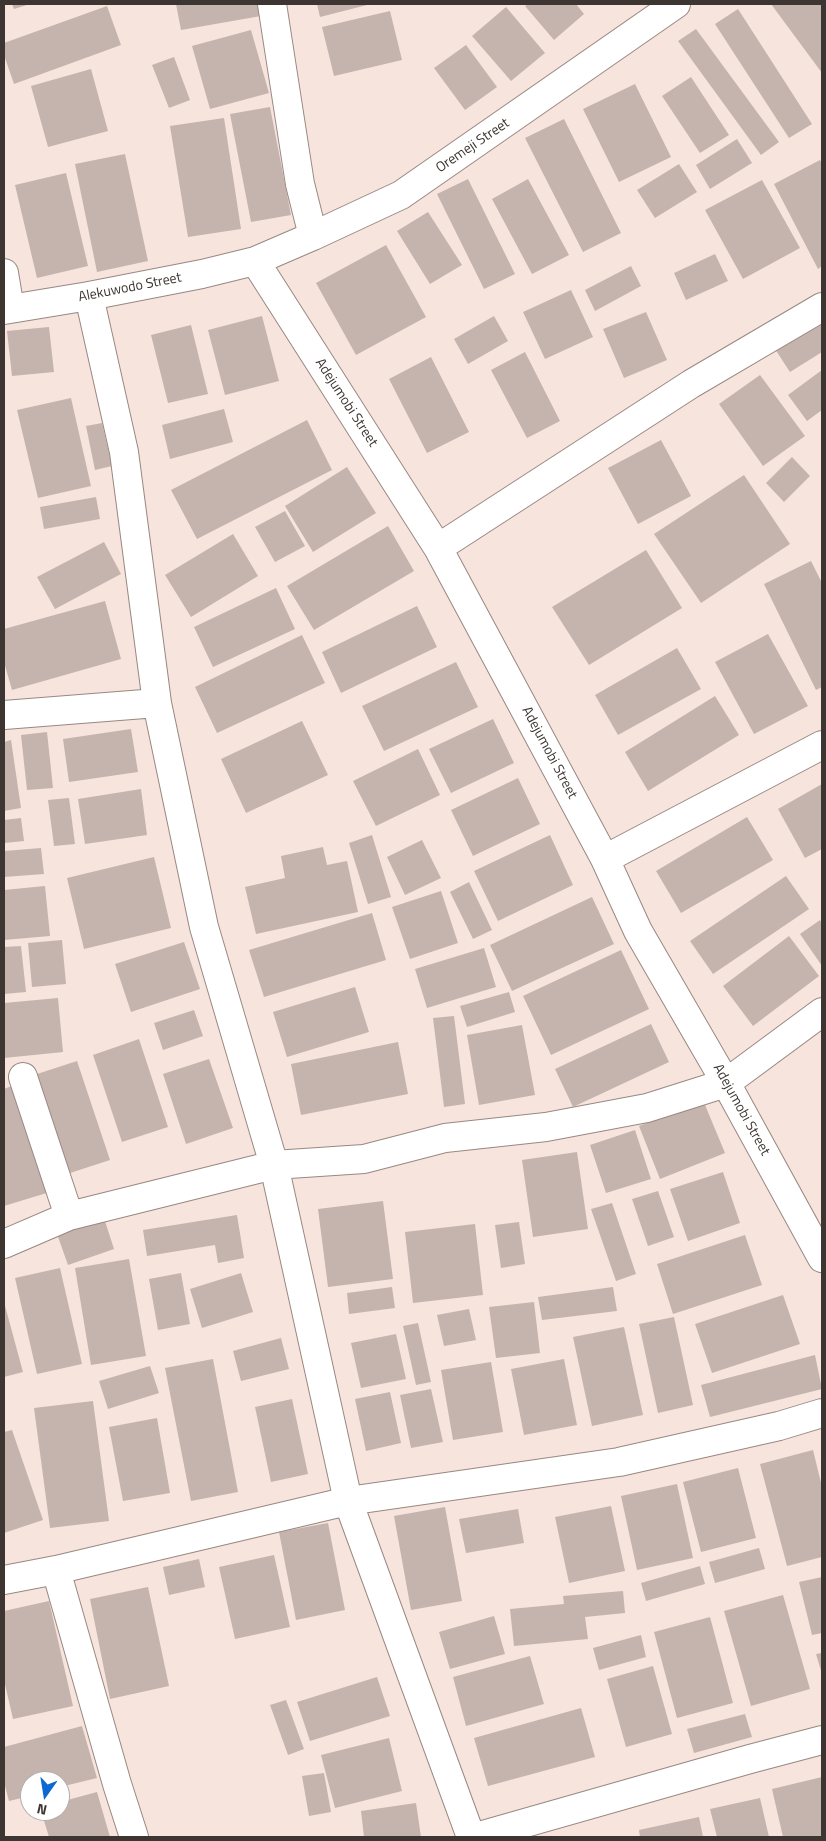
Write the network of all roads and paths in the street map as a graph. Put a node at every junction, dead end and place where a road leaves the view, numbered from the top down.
1 (272, 4) edge
2 (676, 4) edge
3 (313, 236) junction
4 (255, 261) junction
5 (4, 274) edge
6 (90, 296) junction
7 (822, 307) edge
8 (7, 309) edge
9 (438, 548) junction
10 (157, 703) junction
11 (4, 715) edge
12 (822, 745) edge
13 (605, 859) junction
14 (822, 1012) edge
15 (24, 1077) dead end
16 (726, 1083) junction
17 (274, 1165) junction
18 (69, 1216) junction
19 (4, 1244) edge
20 (822, 1258) edge
21 (822, 1413) edge
22 (348, 1502) junction
23 (56, 1570) junction
24 (4, 1580) edge
25 (822, 1740) edge
26 (134, 1837) edge
27 (471, 1837) edge
28 (476, 1837) edge

1 - 3 street
2 - 3 street, Oremeji Street
3 - 4 street, Oremeji Street
4 - 6 street, Alekuwodo Street
4 - 9 street, Adejumobi Street
5 - 8 street
6 - 8 street, Alekuwodo Street
6 - 10 street
7 - 9 street
9 - 13 street, Adejumobi Street
10 - 11 street
10 - 17 street
12 - 13 street
13 - 16 street, Adejumobi Street
14 - 16 street
15 - 18 street
16 - 17 street
16 - 20 street, Adejumobi Street
17 - 18 street
17 - 22 street
18 - 19 street
21 - 22 street
22 - 23 street
22 - 27 street
23 - 24 street
23 - 26 street
25 - 28 street

